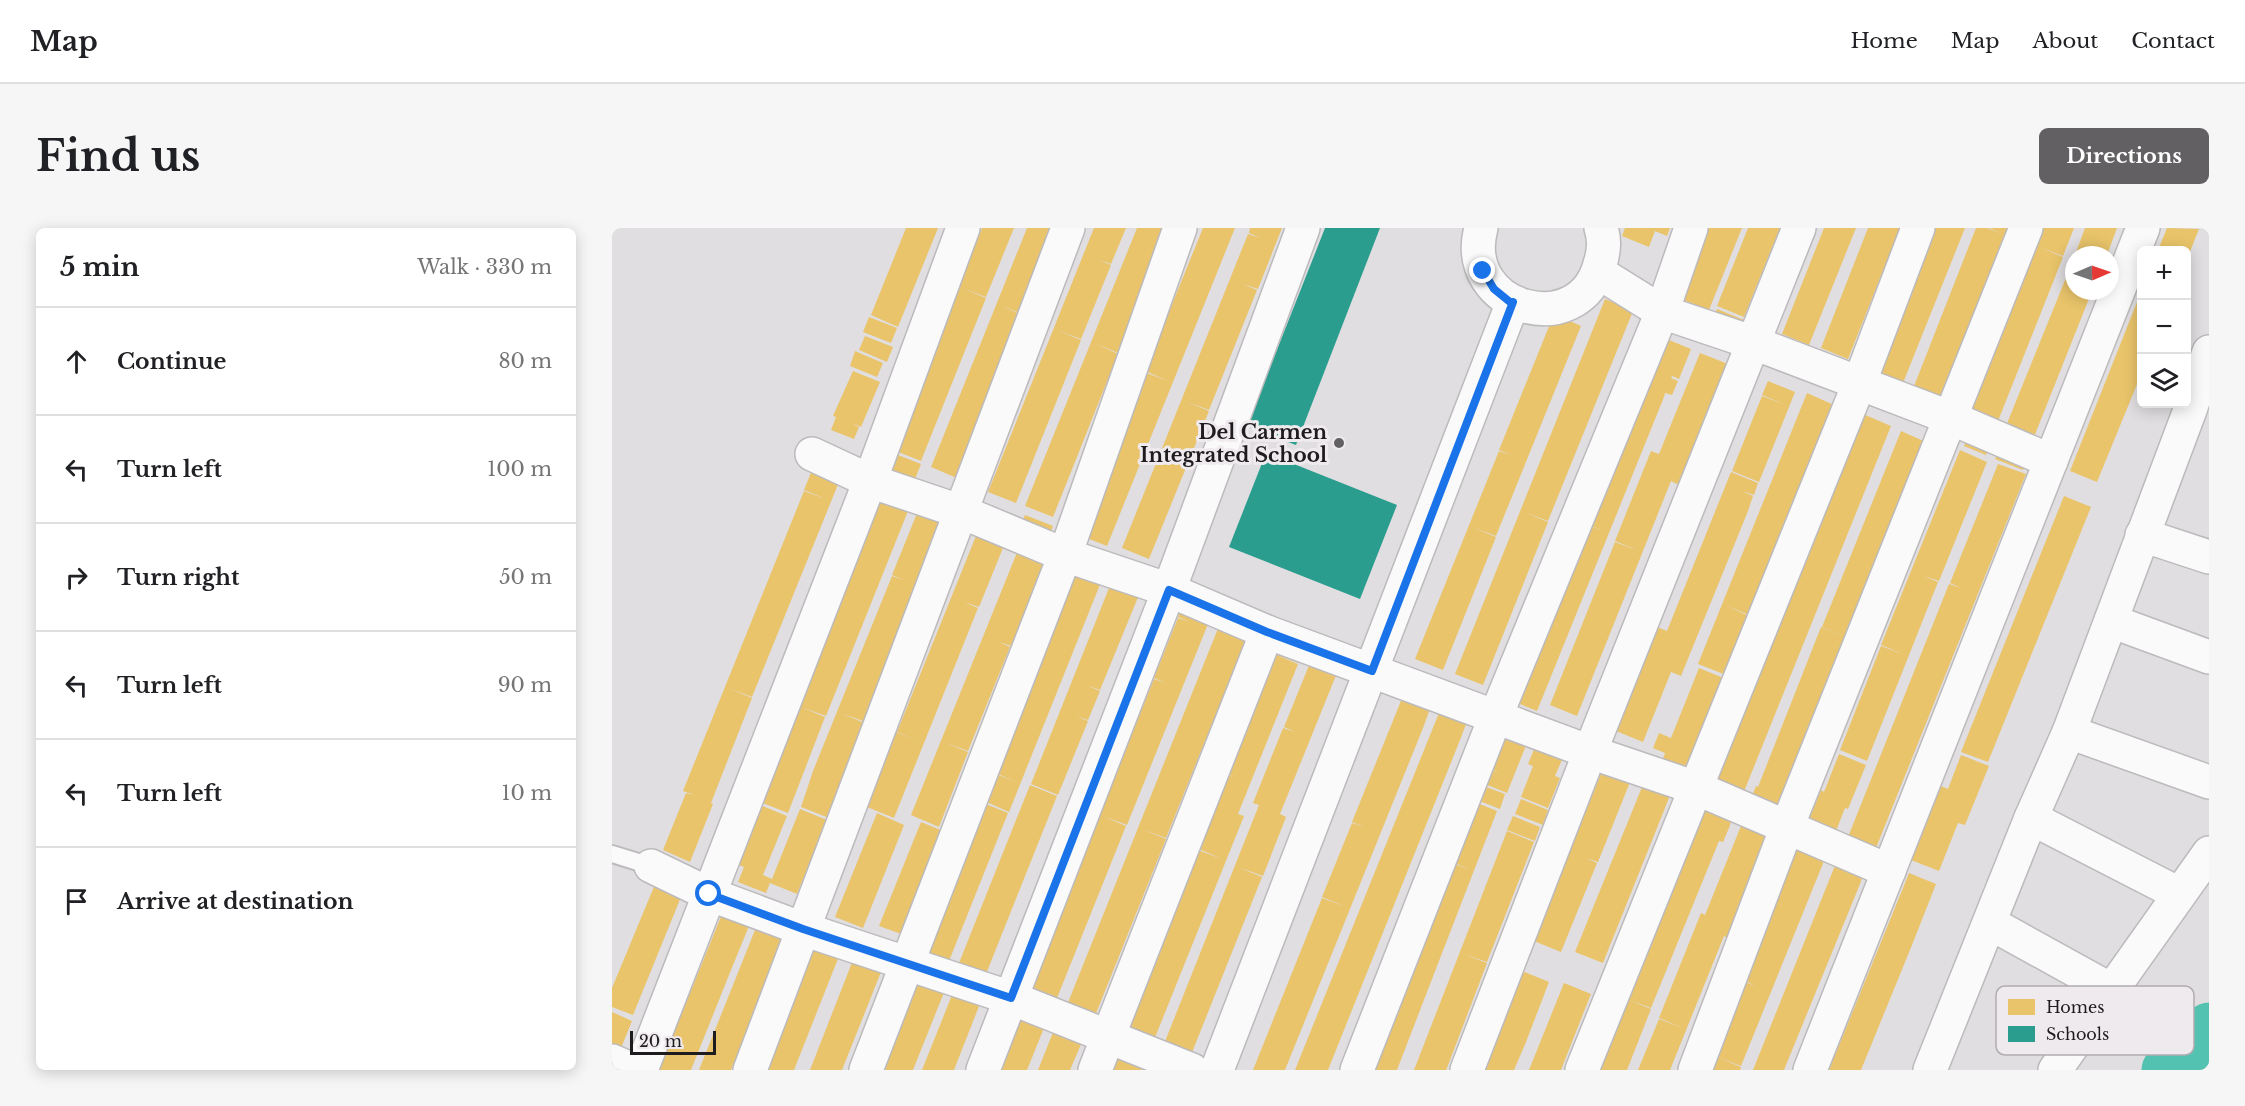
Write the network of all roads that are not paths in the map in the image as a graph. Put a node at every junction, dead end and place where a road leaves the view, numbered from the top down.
1 (963, 228) edge
2 (1068, 228) edge
3 (1180, 228) edge
4 (1303, 228) edge
5 (1481, 228) edge
6 (1600, 228) edge
7 (1691, 228) edge
8 (1799, 228) edge
9 (1918, 228) edge
10 (2026, 228) edge
11 (2143, 228) edge
12 (1598, 272) junction
13 (1513, 302) junction
14 (1662, 312) junction
15 (1754, 343) junction
16 (2209, 352) edge
17 (1859, 384) junction
18 (2200, 413) edge
19 (1951, 418) junction
20 (812, 454) dead end
21 (2051, 461) junction
22 (870, 481) junction
23 (962, 512) junction
24 (2142, 535) junction
25 (1065, 555) junction
26 (2209, 557) edge
27 (1169, 590) junction
28 (2111, 621) junction
29 (1267, 632) junction
30 (2209, 657) edge
31 (1372, 671) junction
32 (1495, 717) junction
33 (2069, 732) junction
34 (1590, 752) junction
35 (2209, 782) edge
36 (1696, 788) junction
37 (2031, 818) junction
38 (1787, 827) junction
39 (2209, 852) edge
40 (612, 854) edge
41 (651, 866) joint
42 (1889, 871) junction
43 (709, 894) junction
44 (2179, 894) junction
45 (1990, 923) junction
46 (803, 929) junction
47 (907, 964) junction
48 (2104, 986) edge
49 (2114, 986) edge
50 (1011, 998) junction
51 (1108, 1037) junction
52 (2066, 1055) edge
53 (612, 1061) edge
54 (633, 1070) edge
55 (641, 1070) edge
56 (750, 1070) edge
57 (866, 1070) edge
58 (983, 1070) edge
59 (1095, 1070) edge
60 (1192, 1070) edge
61 (1217, 1070) edge
62 (1357, 1070) edge
63 (1467, 1070) edge
64 (1582, 1070) edge
65 (1695, 1070) edge
66 (1810, 1070) edge
67 (1930, 1070) edge
68 (2055, 1070) edge

1 - 22 street
2 - 23 street
3 - 25 street
4 - 27 street
5 - 13 street
6 - 12 street
7 - 14 street
8 - 15 street
9 - 17 street
10 - 19 street
11 - 21 street
12 - 13 street
12 - 14 street
13 - 31 street
14 - 15 street
14 - 32 street
15 - 17 street
15 - 34 street
16 - 18 street
17 - 19 street
17 - 36 street
18 - 24 street
19 - 21 street
19 - 38 street
20 - 22 street
21 - 42 street
22 - 23 street
22 - 43 street
23 - 25 street
23 - 46 street
24 - 26 street
24 - 28 street
25 - 27 street
25 - 47 street
27 - 29 street
27 - 50 street
28 - 30 street
28 - 33 street
29 - 31 street
29 - 51 street
31 - 32 street
31 - 61 street
32 - 34 street
32 - 62 street
33 - 35 street
33 - 37 street
34 - 36 street
34 - 63 street
36 - 38 street
36 - 64 street
37 - 44 street
37 - 45 street
38 - 42 street
38 - 65 street
39 - 44 street
40 - 41 lane
41 - 43 street
42 - 66 street
43 - 46 street
43 - 55 street
44 - 49 street
45 - 48 street
45 - 67 street
46 - 47 street
46 - 56 street
47 - 50 street
47 - 57 street
50 - 51 street
50 - 58 street
51 - 59 street
51 - 60 street
52 - 68 street
53 - 54 street

